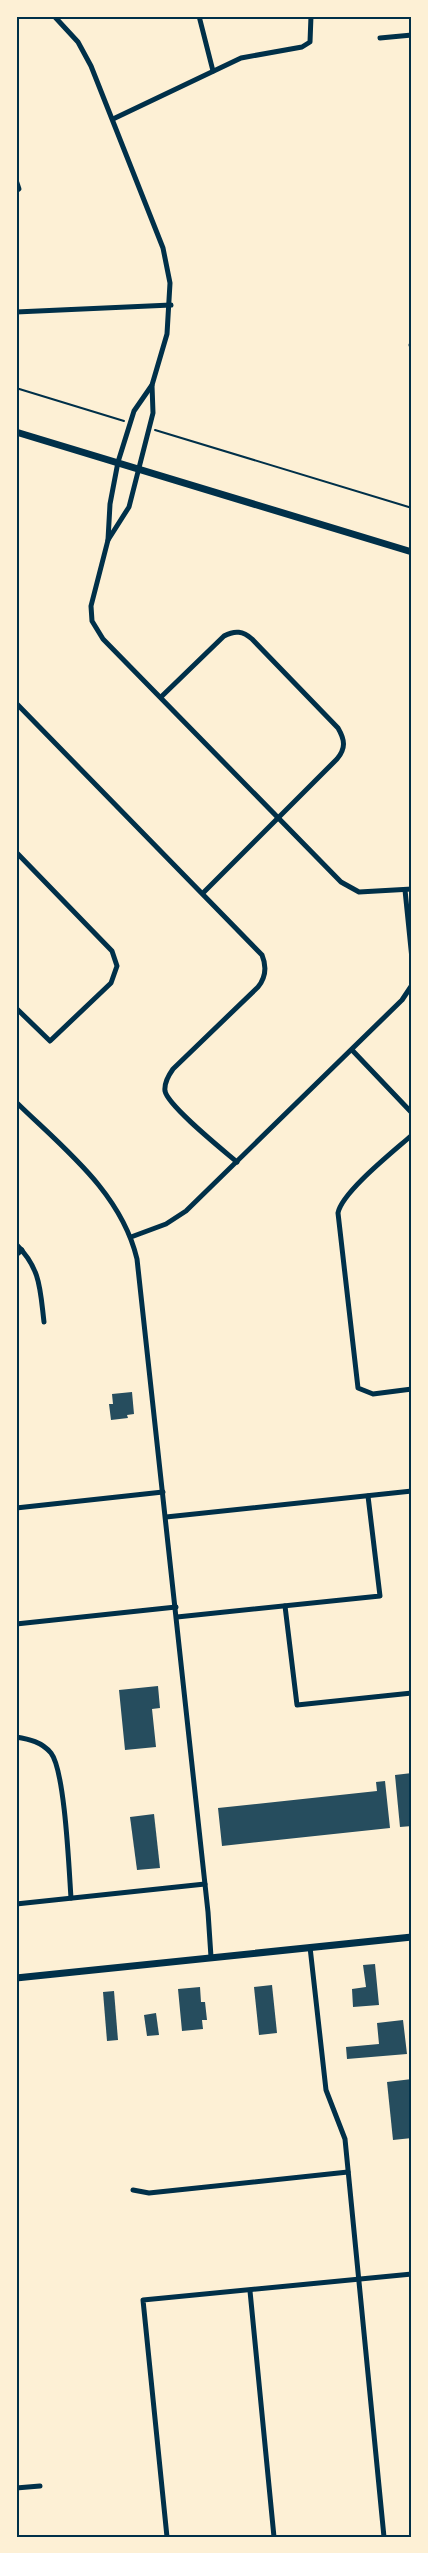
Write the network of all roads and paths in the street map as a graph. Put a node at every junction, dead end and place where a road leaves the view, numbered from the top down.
1 (54, 16) edge
2 (199, 16) edge
3 (311, 16) edge
4 (412, 35) edge
5 (380, 38) dead end
6 (213, 71) junction
7 (113, 119) junction
8 (16, 180) edge
9 (16, 191) edge
10 (171, 305) junction
11 (16, 312) edge
12 (152, 385) junction
13 (16, 388) edge
14 (130, 423) junction
15 (148, 428) junction
16 (16, 432) edge
17 (118, 462) junction
18 (137, 468) junction
19 (412, 508) edge
20 (108, 540) junction
21 (412, 552) edge
22 (160, 697) junction
23 (16, 703) edge
24 (279, 818) junction
25 (16, 852) edge
26 (412, 889) edge
27 (405, 890) junction
28 (203, 893) junction
29 (412, 959) edge
30 (412, 985) edge
31 (16, 1008) edge
32 (352, 1050) junction
33 (16, 1102) edge
34 (412, 1113) edge
35 (412, 1135) edge
36 (237, 1162) junction
37 (131, 1237) junction
38 (16, 1244) edge
39 (22, 1250) junction
40 (16, 1255) edge
41 (44, 1322) dead end
42 (412, 1389) edge
43 (412, 1491) edge
44 (163, 1492) junction
45 (368, 1496) junction
46 (16, 1508) edge
47 (166, 1517) junction
48 (285, 1606) junction
49 (176, 1607) junction
50 (177, 1617) junction
51 (16, 1624) edge
52 (412, 1693) edge
53 (16, 1737) edge
54 (205, 1884) junction
55 (72, 1898) junction
56 (16, 1904) edge
57 (412, 1937) edge
58 (310, 1947) junction
59 (211, 1957) junction
60 (16, 1978) edge
61 (348, 2172) junction
62 (133, 2190) dead end
63 (412, 2274) edge
64 (359, 2279) junction
65 (250, 2290) junction
66 (40, 2486) dead end
67 (16, 2488) edge
68 (167, 2537) edge
69 (274, 2537) edge
70 (384, 2537) edge

1 - 7 street
2 - 6 street
3 - 6 street
4 - 5 street
6 - 7 street
7 - 10 street
8 - 9 street
10 - 11 street
10 - 12 street
12 - 14 street
12 - 15 street
13 - 14 path
14 - 17 street
15 - 18 street
15 - 19 path
16 - 17 main road
17 - 18 main road
17 - 20 street
18 - 20 street
18 - 21 main road
20 - 22 street
22 - 24 street
22 - 24 street
23 - 28 street
24 - 27 street
24 - 28 street
25 - 31 street
26 - 27 street
27 - 29 street
28 - 36 street
30 - 32 street
32 - 34 street
32 - 36 street
33 - 37 street
35 - 42 street
36 - 37 street
37 - 44 street
38 - 39 street
39 - 40 street
39 - 41 street
43 - 45 street
44 - 46 street
44 - 47 street
45 - 47 street
45 - 48 street
47 - 49 street
48 - 50 street
48 - 52 street
49 - 50 street
49 - 51 street
50 - 54 street
53 - 55 street
54 - 55 street
54 - 59 street
55 - 56 street
57 - 58 main road
58 - 59 main road
58 - 61 street
59 - 60 main road
61 - 62 street
61 - 64 street
63 - 64 street
64 - 65 street
64 - 70 street
65 - 68 street
65 - 69 street
66 - 67 street

